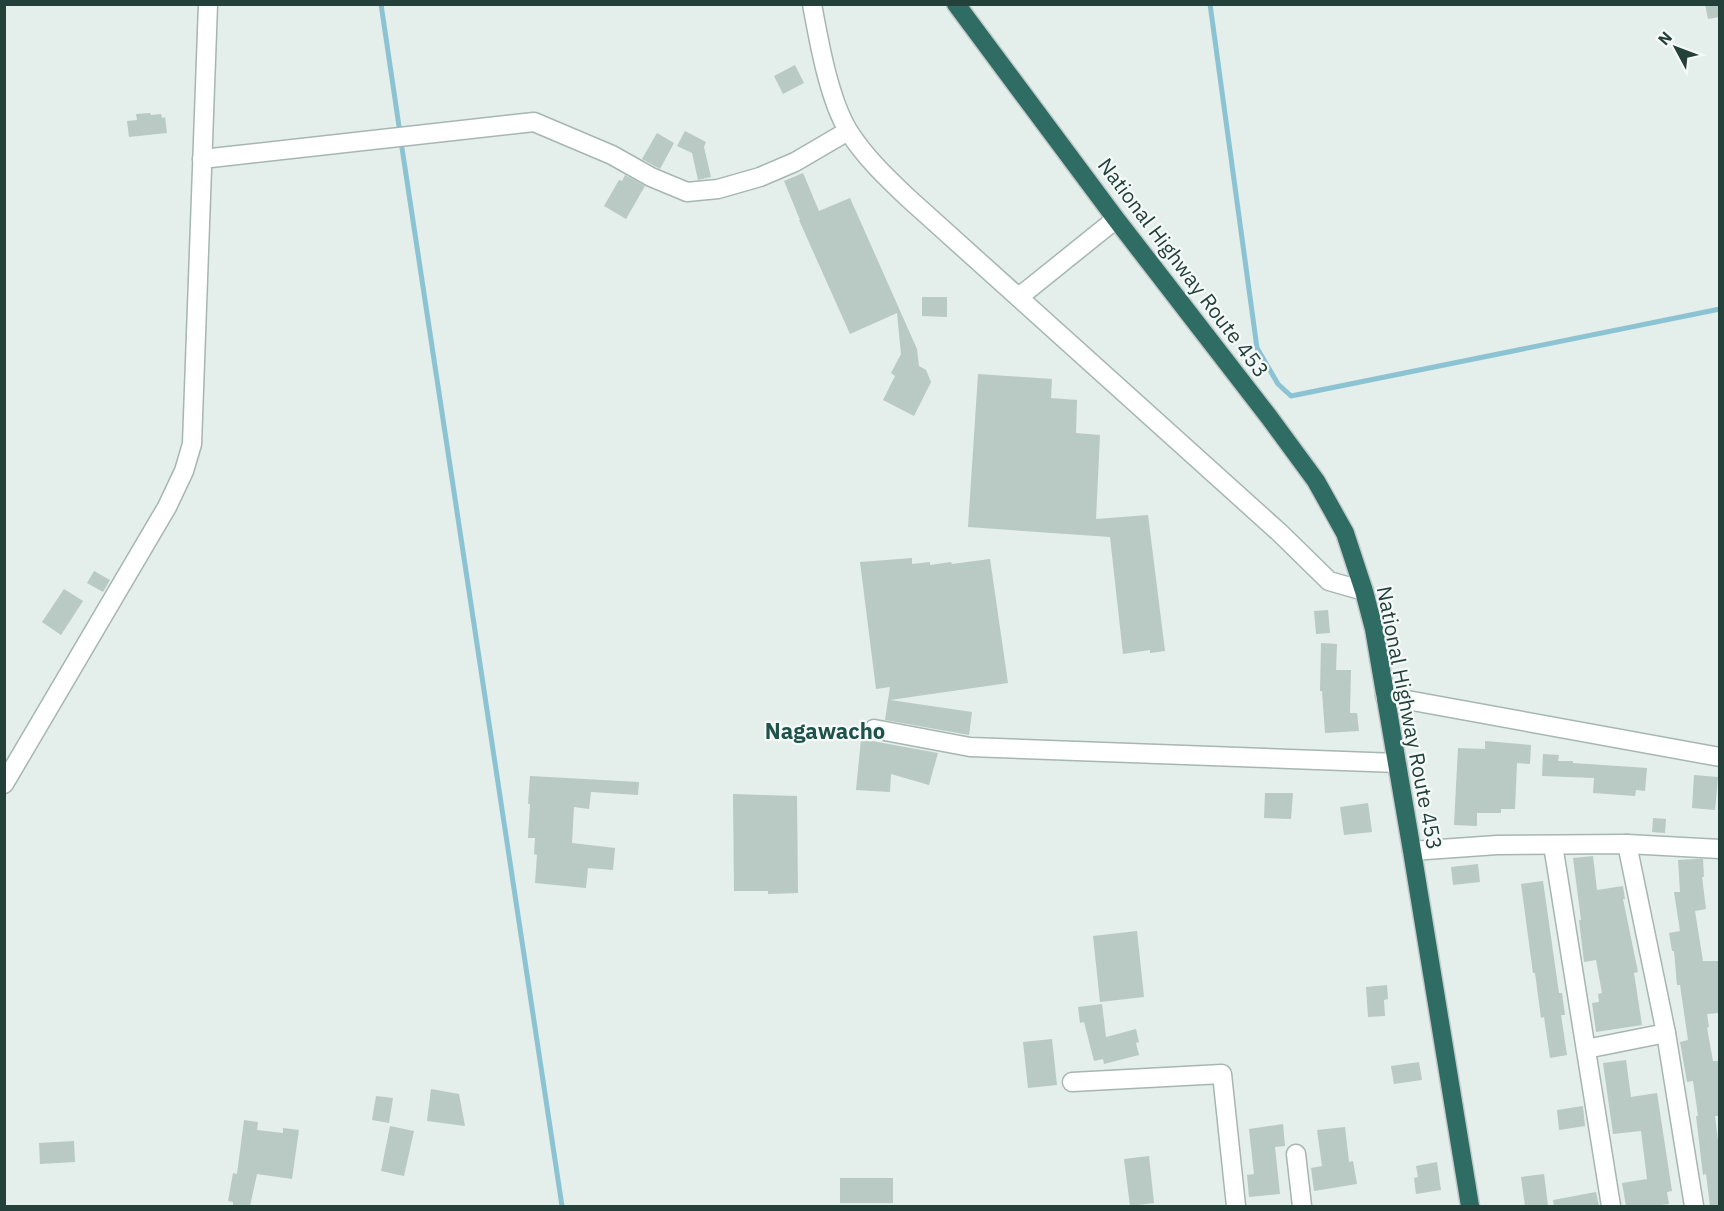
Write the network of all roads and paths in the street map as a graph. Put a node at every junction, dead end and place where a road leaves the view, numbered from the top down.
1 (208, 4) edge
2 (812, 4) edge
3 (956, 4) edge
4 (848, 131) junction
5 (202, 159) junction
6 (1116, 219) junction
7 (1019, 297) junction
8 (1364, 591) junction
9 (1385, 696) junction
10 (874, 729) dead end
11 (1719, 757) edge
12 (1396, 763) junction
13 (4, 784) edge
14 (1627, 844) junction
15 (1553, 845) junction
16 (1719, 849) edge
17 (1412, 851) junction
18 (1666, 1034) junction
19 (1586, 1049) junction
20 (1072, 1082) dead end
21 (1296, 1154) dead end
22 (1236, 1206) edge
23 (1302, 1206) edge
24 (1470, 1206) edge
25 (1611, 1206) edge
26 (1694, 1206) edge

1 - 5 street
2 - 4 street
3 - 6 highway, National Highway Route 453
4 - 5 street
4 - 7 street
5 - 13 street
6 - 7 street
6 - 8 highway, National Highway Route 453
7 - 8 street
8 - 9 highway, National Highway Route 453
9 - 11 street
9 - 12 highway, National Highway Route 453
10 - 12 street
12 - 17 highway, National Highway Route 453
14 - 15 street
14 - 16 street
14 - 18 street
15 - 17 street
15 - 19 street
17 - 24 highway, National Highway Route 453
18 - 19 street
18 - 26 street
19 - 25 street
20 - 22 street
21 - 23 street

